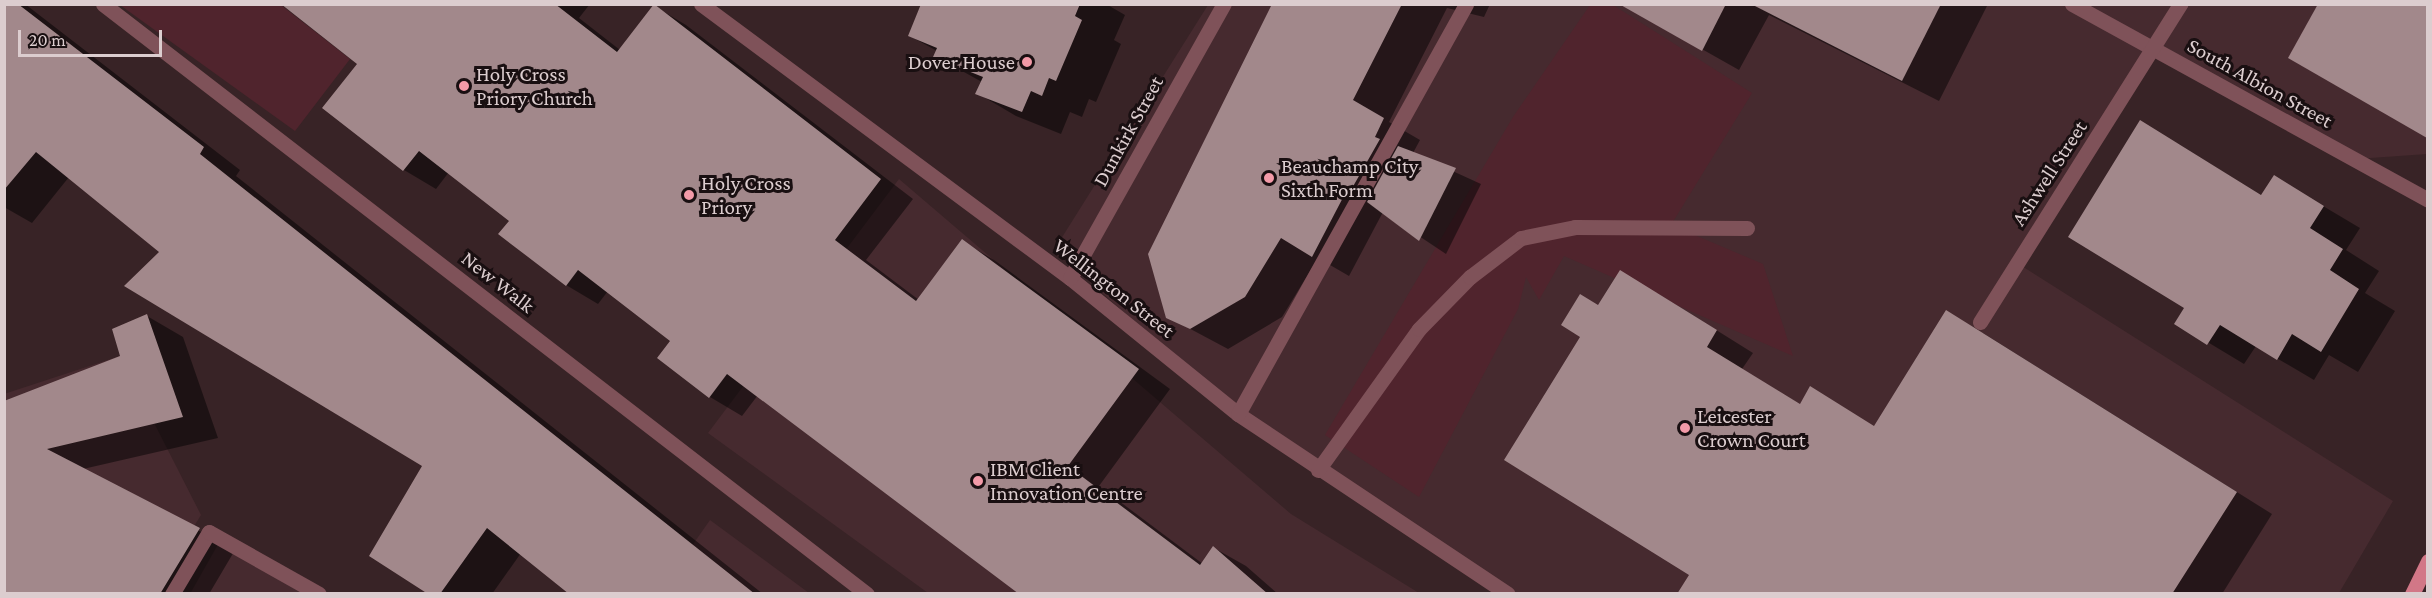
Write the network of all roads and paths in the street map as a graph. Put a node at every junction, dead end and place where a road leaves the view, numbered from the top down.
1 (103, 4) edge
2 (701, 4) edge
3 (1224, 4) edge
4 (1466, 4) edge
5 (2072, 4) edge
6 (2180, 4) edge
7 (2154, 48) junction
8 (2427, 200) edge
9 (1747, 228) dead end
10 (1070, 278) junction
11 (1980, 322) dead end
12 (1238, 414) junction
13 (1318, 470) junction
14 (2427, 561) edge
15 (172, 594) edge
16 (319, 594) edge
17 (867, 594) edge
18 (1508, 594) edge
19 (2412, 594) edge

1 - 17 street, New Walk
2 - 10 street, Wellington Street
3 - 10 street, Dunkirk Street
4 - 12 street
5 - 7 street, South Albion Street
6 - 7 street, Ashwell Street
7 - 8 street, South Albion Street
7 - 11 street, Ashwell Street
9 - 13 street
10 - 12 street, Wellington Street
12 - 13 street, Wellington Street
13 - 18 street, Wellington Street
14 - 19 main road
15 - 16 street

